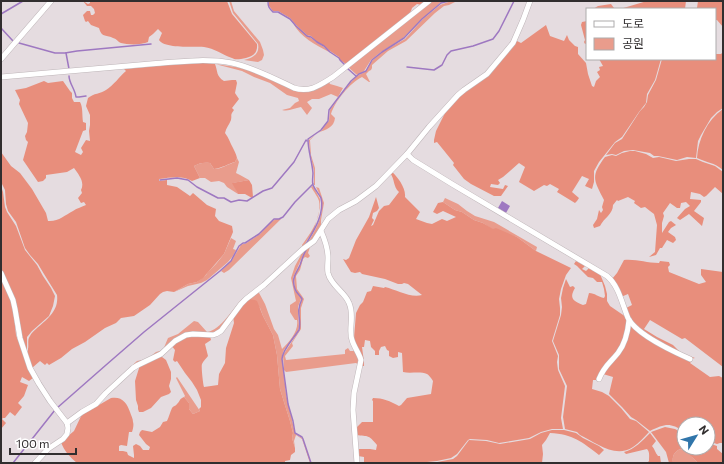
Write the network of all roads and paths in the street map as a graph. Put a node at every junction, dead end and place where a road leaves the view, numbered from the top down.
1 (51, 1) edge
2 (429, 1) edge
3 (530, 1) edge
4 (1, 59) edge
5 (1, 77) edge
6 (406, 154) junction
7 (321, 231) junction
8 (1, 274) edge
9 (629, 320) junction
10 (690, 359) dead end
11 (599, 379) dead end
12 (67, 423) junction
13 (35, 463) edge
14 (358, 463) edge

1 - 4 street
2 - 5 street
3 - 6 street
6 - 7 street
6 - 9 street
7 - 12 street
7 - 14 street
8 - 12 street
9 - 10 street
9 - 11 street
12 - 13 street

